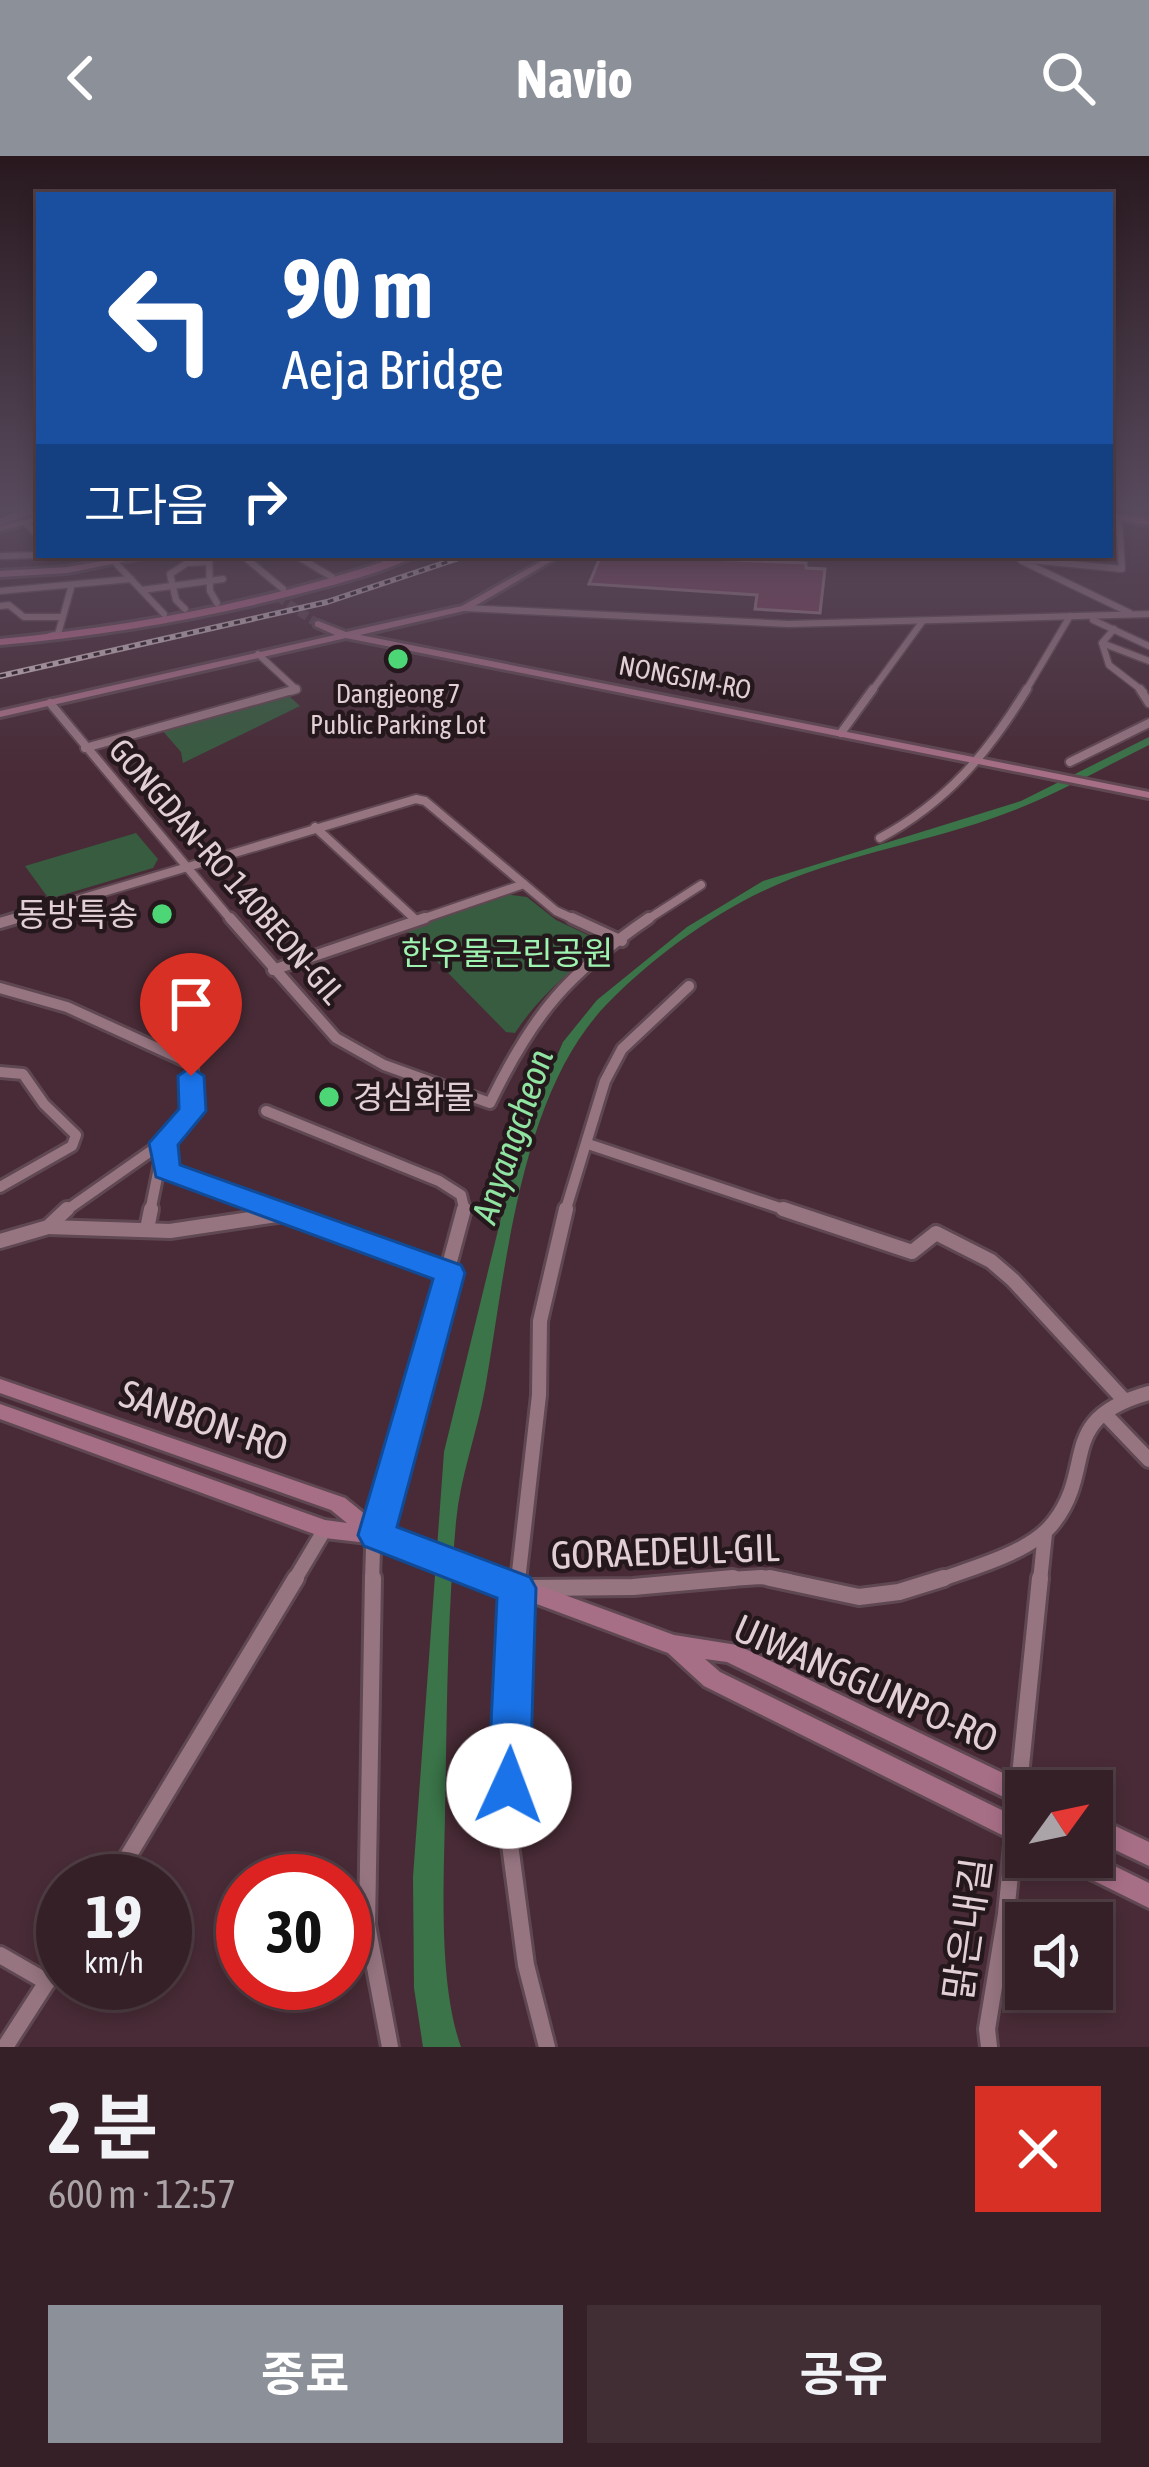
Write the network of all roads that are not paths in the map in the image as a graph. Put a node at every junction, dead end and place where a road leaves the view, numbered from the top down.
1 (67, 598) edge
2 (150, 598) edge
3 (176, 598) edge
4 (215, 598) edge
5 (239, 598) edge
6 (256, 598) edge
7 (482, 598) edge
8 (1099, 598) edge
9 (258, 602) dead end
10 (217, 603) junction
11 (4, 606) edge
12 (465, 608) junction
13 (185, 609) junction
14 (164, 614) junction
15 (1132, 615) junction
16 (1070, 616) junction
17 (1086, 616) junction
18 (60, 617) junction
19 (1149, 617) edge
20 (922, 622) junction
21 (318, 624) tunnel mouth
22 (107, 629) junction
23 (1114, 629) junction
24 (58, 632) junction
25 (341, 634) junction
26 (43, 638) junction
27 (1, 641) edge
28 (1102, 643) junction
29 (1149, 646) edge
30 (258, 654) junction
31 (1149, 661) edge
32 (50, 703) junction
33 (1149, 703) edge
34 (0, 714) edge
35 (1149, 723) edge
36 (841, 733) junction
37 (86, 748) junction
38 (982, 762) junction
39 (1070, 762) dead end
40 (1149, 795) edge
41 (315, 827) junction
42 (880, 838) dead end
43 (185, 867) junction
44 (524, 884) junction
45 (701, 885) dead end
46 (417, 920) junction
47 (0, 923) edge
48 (622, 941) junction
49 (273, 970) junction
50 (689, 986) dead end
51 (0, 988) edge
52 (0, 1072) edge
53 (266, 1111) dead end
54 (164, 1143) junction
55 (588, 1144) junction
56 (166, 1170) junction
57 (0, 1186) edge
58 (284, 1214) junction
59 (48, 1227) junction
60 (147, 1229) junction
61 (0, 1241) edge
62 (450, 1273) junction
63 (0, 1386) edge
64 (1149, 1393) edge
65 (1124, 1400) junction
66 (0, 1411) edge
67 (1105, 1414) junction
68 (1149, 1460) edge
69 (325, 1529) junction
70 (1045, 1533) junction
71 (383, 1538) junction
72 (509, 1585) junction
73 (674, 1645) junction
74 (1023, 1770) edge
75 (1005, 1785) edge
76 (1005, 1825) edge
77 (1113, 1837) edge
78 (129, 1854) edge
79 (1149, 1855) edge
80 (1012, 1878) edge
81 (1113, 1878) edge
82 (1149, 1895) edge
83 (0, 1955) edge
84 (36, 1976) edge
85 (36, 1999) edge
86 (5, 2047) edge
87 (389, 2047) edge
88 (547, 2047) edge
89 (989, 2047) edge

1 - 18 street
2 - 14 street
3 - 13 street
4 - 10 street
5 - 10 main road
6 - 22 main road
7 - 12 street
8 - 15 street
9 - 22 street
10 - 13 main road
11 - 18 street
12 - 20 street
12 - 25 street
13 - 14 main road
14 - 24 main road
15 - 17 street
15 - 19 street
16 - 17 street
16 - 20 street
16 - 38 street
17 - 23 street
18 - 24 street
20 - 36 street
21 - 25 street, NONGSIM-RO
22 - 26 main road
23 - 28 street
23 - 29 street
24 - 26 street
24 - 27 main road
25 - 30 street
25 - 36 street, NONGSIM-RO
26 - 27 main road
28 - 31 street
28 - 33 street
30 - 32 street
30 - 37 street
32 - 34 street
32 - 37 street, GONGDAN-RO 140BEON-GIL
35 - 39 street
36 - 38 street, NONGSIM-RO
37 - 43 street, GONGDAN-RO 140BEON-GIL
38 - 40 street, NONGSIM-RO
38 - 42 street
41 - 43 street
41 - 44 street
41 - 46 street
43 - 47 street
43 - 49 street, GONGDAN-RO 140BEON-GIL
44 - 46 street
44 - 48 street
45 - 48 street, GONGDAN-RO 140BEON-GIL
46 - 49 street
48 - 49 street, GONGDAN-RO 140BEON-GIL
50 - 55 street
51 - 54 street
52 - 57 street
53 - 62 street
54 - 56 street
54 - 59 street
55 - 65 street
55 - 72 street
56 - 58 street
56 - 60 street
58 - 60 street
58 - 62 street
59 - 60 street
59 - 61 street
62 - 71 street
63 - 71 street, SANBON-RO
64 - 65 street
65 - 67 street
66 - 69 street, SANBON-RO
67 - 68 street
67 - 70 street
69 - 71 street, SANBON-RO
69 - 78 street
70 - 72 street, GORAEDEUL-GIL
70 - 74 street, 맑은내길
71 - 72 street, UIWANGGUNPO-RO
71 - 87 street
72 - 73 street, UIWANGGUNPO-RO
72 - 88 street
73 - 75 street, UIWANGGUNPO-RO
73 - 76 street, UIWANGGUNPO-RO
77 - 79 street
80 - 89 street, 맑은내길
81 - 82 street
83 - 84 street
85 - 86 street

